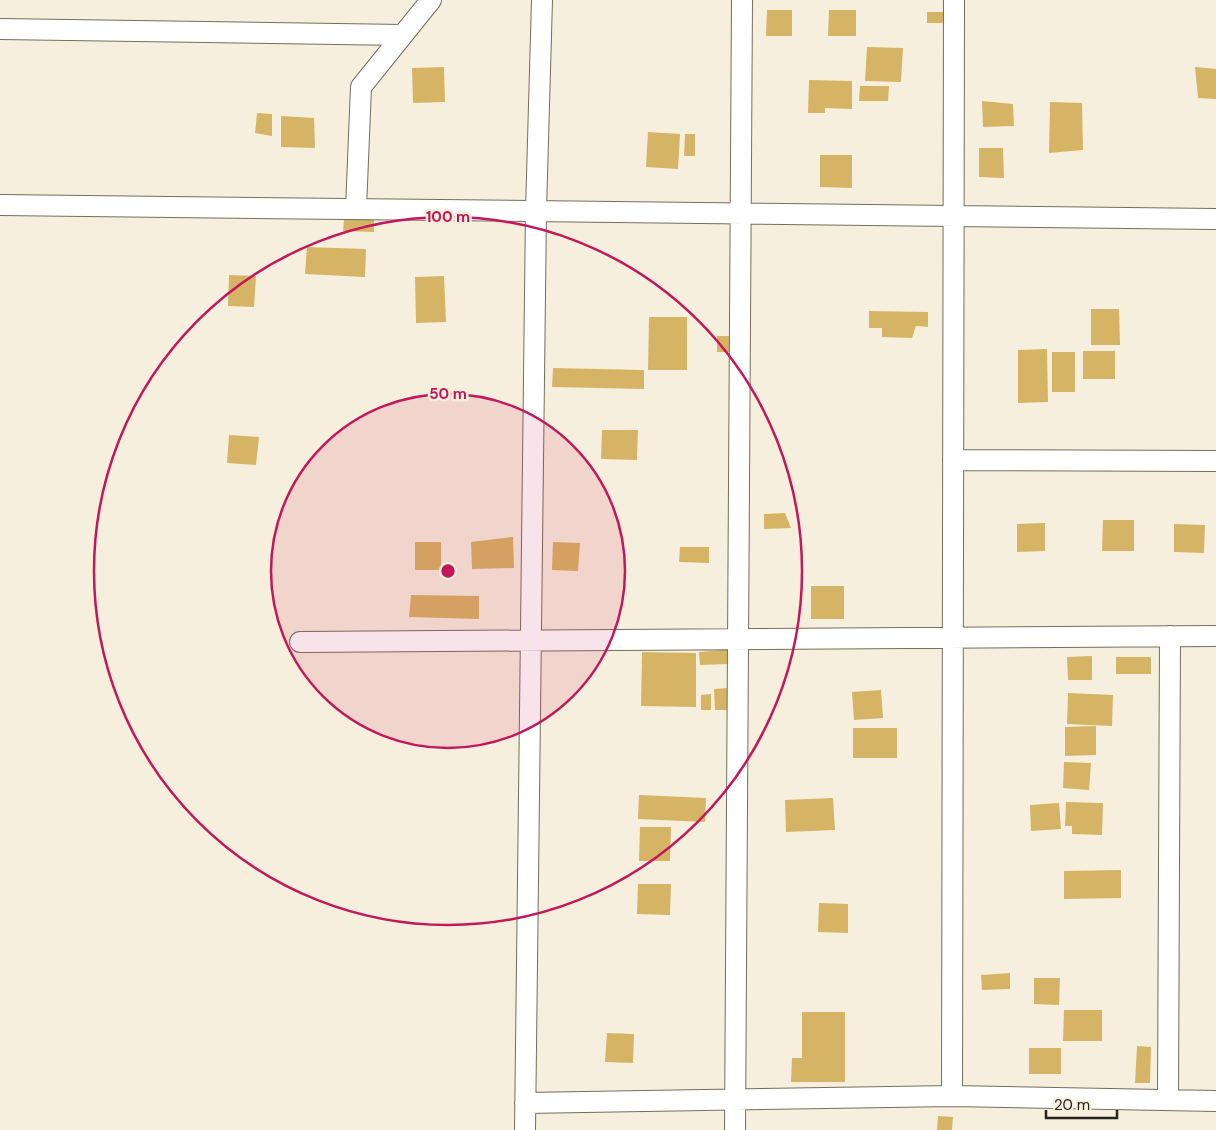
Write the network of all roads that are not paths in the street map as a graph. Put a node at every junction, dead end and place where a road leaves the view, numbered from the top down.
1 (431, 0) edge
2 (542, 0) edge
3 (742, 0) edge
4 (954, 0) edge
5 (0, 30) edge
6 (403, 35) junction
7 (0, 205) edge
8 (356, 209) junction
9 (536, 211) junction
10 (741, 214) junction
11 (954, 216) junction
12 (1216, 219) edge
13 (953, 460) junction
14 (1216, 462) edge
15 (1170, 636) junction
16 (1216, 636) edge
17 (953, 638) junction
18 (738, 639) junction
19 (531, 640) junction
20 (300, 642) dead end
21 (952, 1096) junction
22 (735, 1100) junction
23 (1168, 1100) junction
24 (1216, 1101) edge
25 (525, 1103) junction
26 (525, 1130) edge
27 (735, 1130) edge

1 - 6 street
2 - 9 street
3 - 10 street
4 - 11 street
5 - 6 street
6 - 8 street
7 - 8 street
8 - 9 street
9 - 10 street
9 - 19 street
10 - 11 street
10 - 18 street
11 - 12 street
11 - 13 street
13 - 14 street
13 - 17 street
15 - 16 street
15 - 17 street
15 - 23 street
17 - 18 street
17 - 21 street
18 - 19 street
18 - 22 street
19 - 20 street
19 - 25 street
21 - 22 street
21 - 23 street
22 - 25 street
22 - 27 street
23 - 24 street
25 - 26 street

